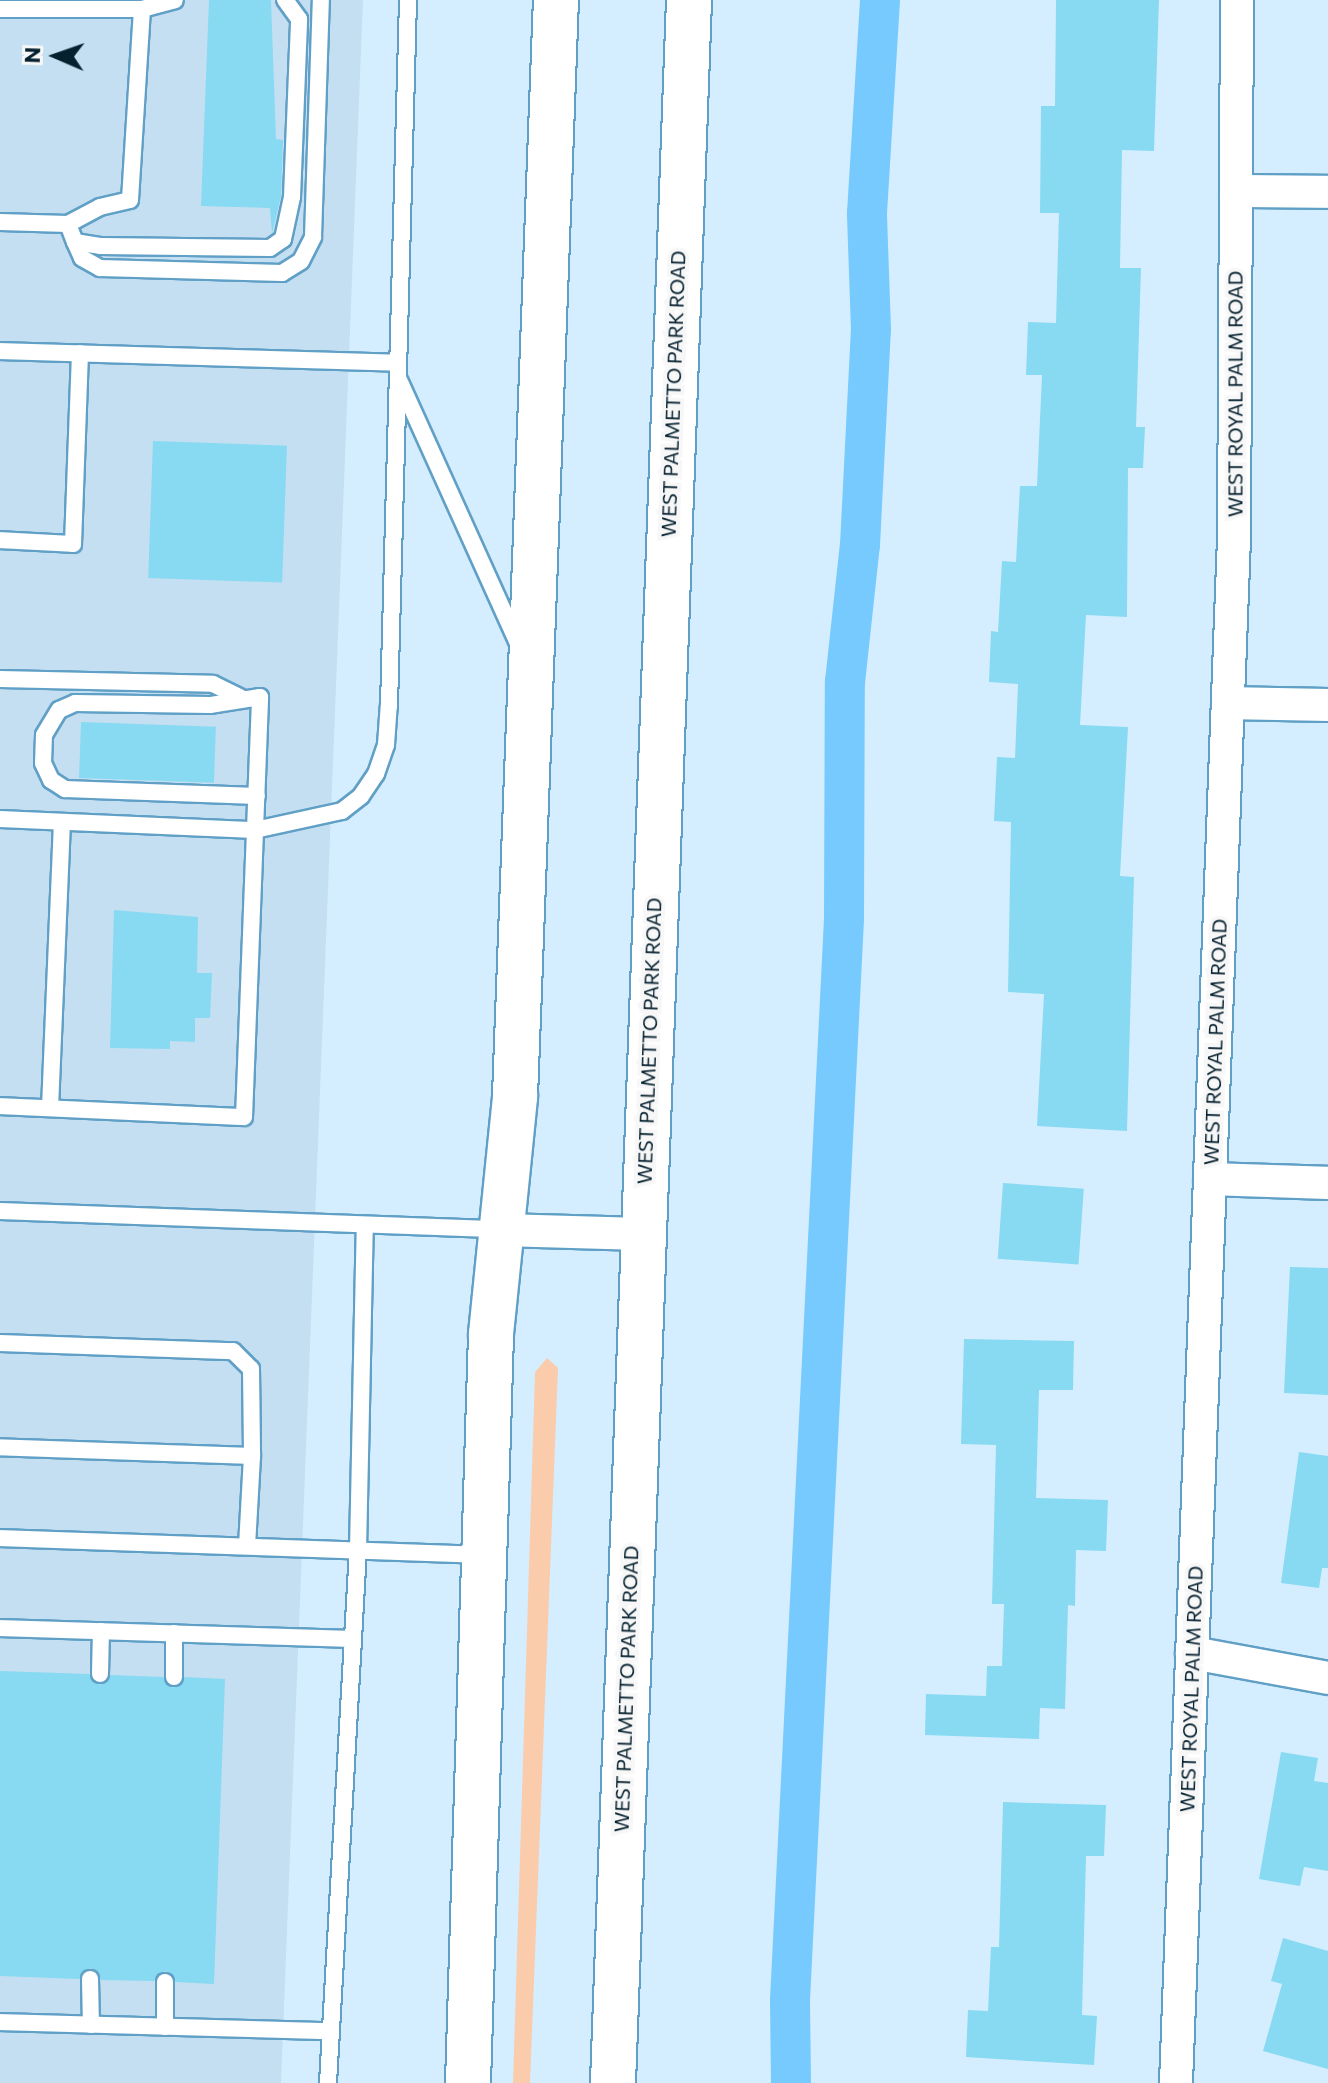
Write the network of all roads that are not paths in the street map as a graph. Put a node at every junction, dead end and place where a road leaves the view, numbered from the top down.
1 (175, 0) edge
2 (285, 0) edge
3 (321, 0) edge
4 (408, 0) edge
5 (556, 0) edge
6 (659, 0) edge
7 (689, 0) edge
8 (1237, 0) edge
9 (145, 4) edge
10 (0, 9) edge
11 (686, 62) junction
12 (1236, 191) junction
13 (1328, 192) edge
14 (0, 222) edge
15 (68, 224) junction
16 (75, 242) junction
17 (0, 351) edge
18 (80, 353) junction
19 (398, 370) junction
20 (0, 540) edge
21 (531, 672) junction
22 (0, 679) edge
23 (240, 697) junction
24 (1228, 703) junction
25 (1328, 705) edge
26 (257, 796) junction
27 (0, 819) edge
28 (62, 822) junction
29 (255, 830) junction
30 (0, 1106) edge
31 (50, 1108) junction
32 (1210, 1179) junction
33 (1328, 1183) edge
34 (0, 1211) edge
35 (365, 1225) junction
36 (502, 1230) junction
37 (642, 1234) junction
38 (0, 1343) edge
39 (0, 1447) edge
40 (252, 1456) junction
41 (0, 1538) edge
42 (247, 1546) junction
43 (358, 1550) junction
44 (485, 1555) junction
45 (0, 1628) edge
46 (101, 1631) junction
47 (174, 1633) junction
48 (353, 1639) junction
49 (1192, 1653) junction
50 (100, 1674) dead end
51 (174, 1677) dead end
52 (1328, 1678) edge
53 (90, 1979) dead end
54 (165, 1982) dead end
55 (0, 2022) edge
56 (91, 2025) junction
57 (165, 2027) junction
58 (331, 2031) junction
59 (328, 2083) edge
60 (468, 2083) edge
61 (613, 2083) edge
62 (1176, 2083) edge

1 - 9 lane
2 - 16 lane
3 - 16 lane
4 - 19 lane
5 - 21 main road
6 - 11 main road
7 - 11 main road, WEST PALMETTO PARK ROAD
8 - 12 street, WEST ROYAL PALM ROAD
9 - 10 lane
9 - 15 lane
11 - 37 main road, WEST PALMETTO PARK ROAD
12 - 13 street
12 - 24 street, WEST ROYAL PALM ROAD
14 - 15 lane
15 - 16 lane
17 - 18 lane
18 - 19 lane
18 - 20 lane
19 - 21 lane
19 - 29 lane
21 - 36 main road
22 - 23 lane
23 - 26 lane
23 - 26 lane
24 - 25 street
24 - 32 street, WEST ROYAL PALM ROAD
26 - 29 lane
27 - 28 lane
28 - 29 lane
28 - 31 lane
29 - 31 lane
30 - 31 lane
32 - 33 street
32 - 49 street, WEST ROYAL PALM ROAD
34 - 35 lane
35 - 36 lane
35 - 43 lane
36 - 37 street
36 - 44 main road
37 - 61 main road, WEST PALMETTO PARK ROAD
38 - 40 lane
39 - 40 lane
40 - 42 lane
41 - 42 lane
42 - 43 lane
43 - 44 lane
43 - 48 lane
44 - 60 main road
45 - 46 lane
46 - 47 lane
46 - 50 lane
47 - 48 lane
47 - 51 lane
48 - 58 lane
49 - 52 street
49 - 62 street, WEST ROYAL PALM ROAD
53 - 56 lane
54 - 57 lane
55 - 56 lane
56 - 57 lane
57 - 58 lane
58 - 59 lane

